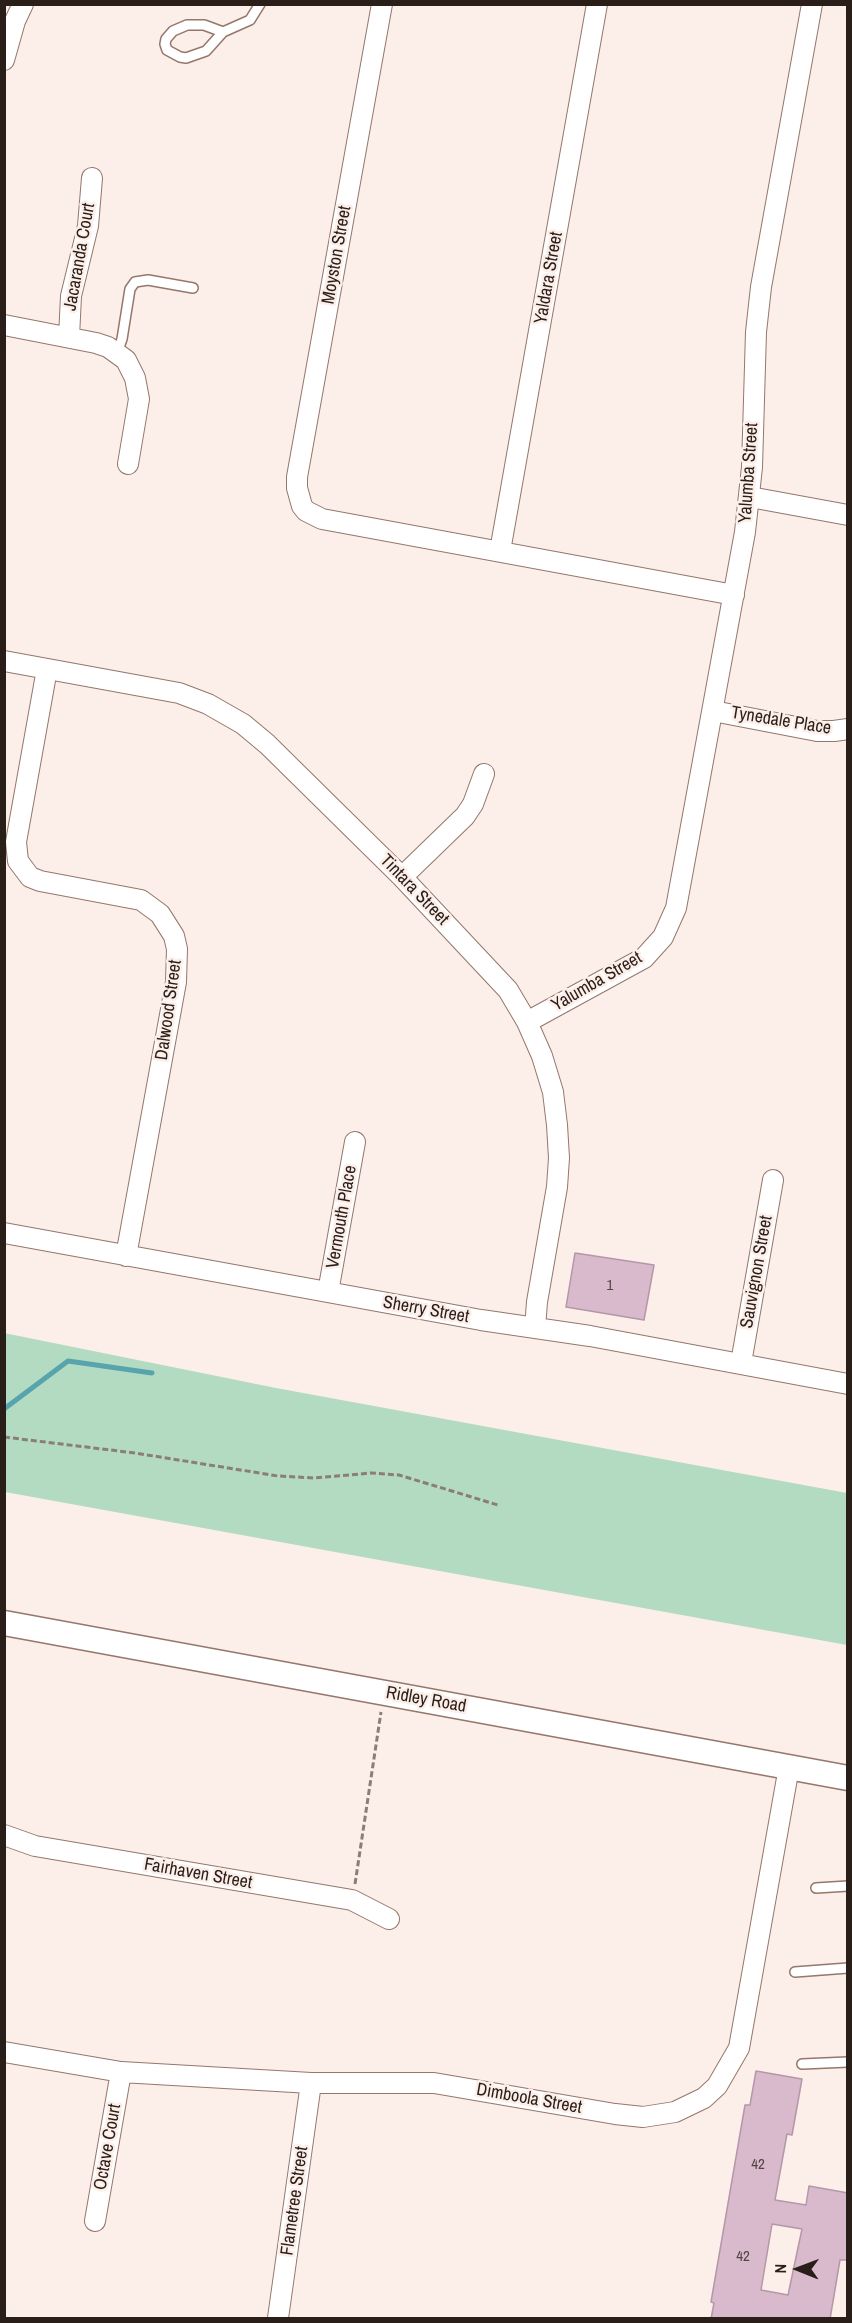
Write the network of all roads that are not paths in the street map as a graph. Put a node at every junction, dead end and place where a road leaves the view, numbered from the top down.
1 (260, 4) edge
2 (382, 4) edge
3 (597, 4) edge
4 (812, 4) edge
5 (21, 5) edge
6 (223, 32) junction
7 (4, 60) edge
8 (92, 178) dead end
9 (193, 288) dead end
10 (4, 325) edge
11 (69, 337) junction
12 (117, 353) junction
13 (128, 464) dead end
14 (750, 497) junction
15 (848, 515) edge
16 (500, 551) junction
17 (734, 595) junction
18 (4, 661) edge
19 (47, 669) junction
20 (714, 711) junction
21 (848, 729) edge
22 (484, 774) dead end
23 (402, 877) junction
24 (527, 1022) junction
25 (355, 1142) dead end
26 (773, 1180) dead end
27 (4, 1233) edge
28 (126, 1256) junction
29 (328, 1292) junction
30 (535, 1328) junction
31 (741, 1363) junction
32 (848, 1384) edge
33 (4, 1623) edge
34 (789, 1767) junction
35 (848, 1778) edge
36 (4, 1835) edge
37 (848, 1886) edge
38 (816, 1888) dead end
39 (388, 1919) dead end
40 (848, 1968) edge
41 (795, 1972) dead end
42 (4, 2052) edge
43 (848, 2062) edge
44 (802, 2064) dead end
45 (121, 2073) junction
46 (311, 2083) junction
47 (95, 2222) dead end
48 (278, 2319) edge

1 - 6 lane
2 - 16 street, Moyston Street
3 - 16 street, Yaldara Street
4 - 14 street, Yalumba Street
5 - 7 street
6 - 6 lane
8 - 11 street, Jacaranda Court
9 - 12 lane
10 - 11 street
11 - 12 street
12 - 13 street
14 - 15 street
14 - 17 street, Yalumba Street
16 - 17 street, Moyston Street
17 - 20 street, Yalumba Street
18 - 19 street, Tintara Street
19 - 23 street, Tintara Street
19 - 28 street, Dalwood Street
20 - 21 street, Tynedale Place
20 - 24 street, Yalumba Street
22 - 23 street
23 - 24 street, Tintara Street
24 - 30 street, Tintara Street
25 - 29 street, Vermouth Place
26 - 31 street, Sauvignon Street
27 - 28 street, Sherry Street
28 - 29 street, Sherry Street
29 - 30 street, Sherry Street
30 - 31 street, Sherry Street
31 - 32 street, Sherry Street
33 - 34 street, Ridley Road
34 - 35 street, Ridley Road
34 - 46 street, Dimboola Street
36 - 39 street, Fairhaven Street
37 - 38 lane
40 - 41 lane
42 - 45 street, Dimboola Street
43 - 44 lane
45 - 46 street, Dimboola Street
45 - 47 street, Octave Court
46 - 48 street, Flametree Street

